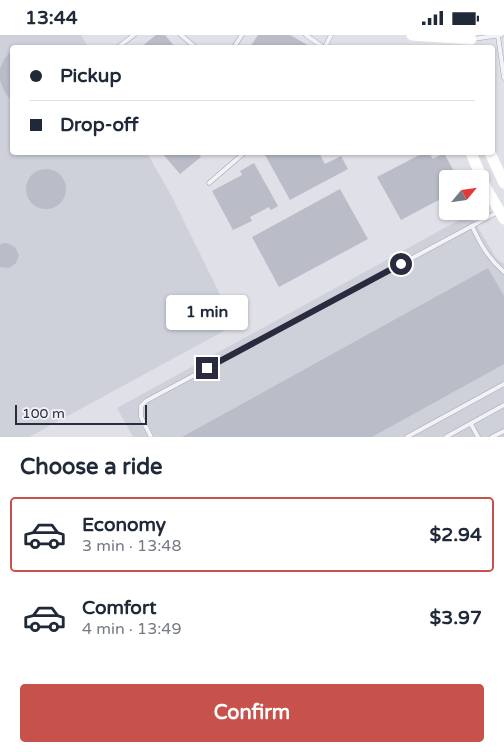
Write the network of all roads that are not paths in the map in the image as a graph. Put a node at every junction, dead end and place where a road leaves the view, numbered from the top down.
1 (134, 35) edge
2 (181, 35) edge
3 (306, 35) edge
4 (412, 35) edge
5 (498, 35) edge
6 (501, 35) edge
7 (128, 37) edge
8 (452, 40) edge
9 (471, 41) edge
10 (193, 45) edge
11 (321, 45) edge
12 (504, 78) edge
13 (242, 155) edge
14 (472, 155) edge
15 (491, 155) edge
16 (209, 183) dead end
17 (504, 183) edge
18 (503, 213) edge
19 (472, 226) junction
20 (504, 272) edge
21 (504, 384) edge
22 (504, 405) edge
23 (471, 423) junction
24 (504, 431) edge
25 (151, 437) edge
26 (407, 437) edge
27 (446, 437) edge
28 (478, 437) edge
29 (492, 437) edge

1 - 7 lane
2 - 10 lane
3 - 11 lane
4 - 8 main road
5 - 6 lane
5 - 9 lane
5 - 12 lane
8 - 9 main road
13 - 16 lane
14 - 18 main road
15 - 17 main road
18 - 19 lane
19 - 20 lane
19 - 25 lane
21 - 26 lane
22 - 23 lane
23 - 27 lane
23 - 28 lane
24 - 29 lane

